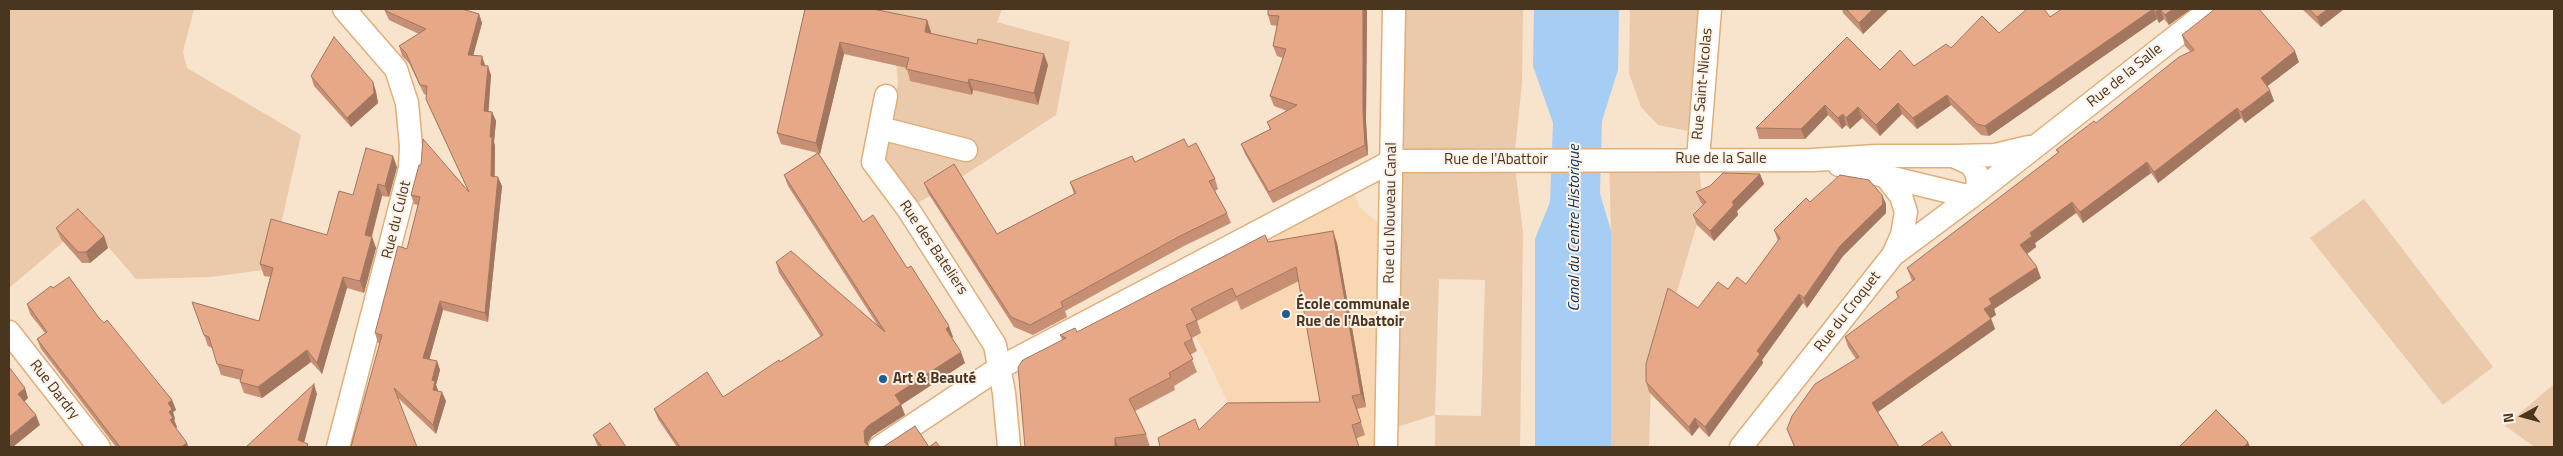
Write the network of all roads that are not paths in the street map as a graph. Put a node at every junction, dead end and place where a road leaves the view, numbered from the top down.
1 (344, 9) edge
2 (1394, 9) edge
3 (1710, 9) edge
4 (2211, 9) edge
5 (886, 96) dead end
6 (880, 128) junction
7 (2039, 143) junction
8 (966, 150) dead end
9 (1953, 156) junction
10 (1629, 159) joint
11 (1698, 159) junction
12 (1813, 160) junction
13 (1392, 161) junction
14 (1887, 178) junction
15 (1971, 197) junction
16 (1893, 255) junction
17 (9, 332) edge
18 (1000, 368) junction
19 (1759, 438) edge
20 (99, 447) edge
21 (338, 447) edge
22 (880, 447) edge
23 (1009, 447) edge
24 (1386, 447) edge
25 (1741, 447) edge

1 - 21 street, Rue du Culot
2 - 13 street, Rue du Nouveau Canal
3 - 11 street, Rue Saint-Nicolas
4 - 7 street, Rue de la Salle
5 - 6 street, Rue des Bateliers
6 - 8 street
6 - 18 street, Rue des Bateliers
7 - 9 street, Rue de la Salle
7 - 15 street, Rue de la Salle
9 - 12 street, Rue de la Salle
9 - 15 street
10 - 11 street, Rue de la Salle
10 - 13 street, Rue de l'Abattoir
11 - 12 street, Rue de la Salle
12 - 14 street, Rue de la Salle
13 - 18 street
13 - 24 street, Rue du Nouveau Canal
14 - 15 street, Rue de la Salle
14 - 16 street
15 - 16 street, Rue du Croquet
16 - 19 street, Rue du Croquet
17 - 20 street, Rue Dardry
18 - 22 street
18 - 23 street, Rue des Bateliers
19 - 25 street, Rue du Croquet

